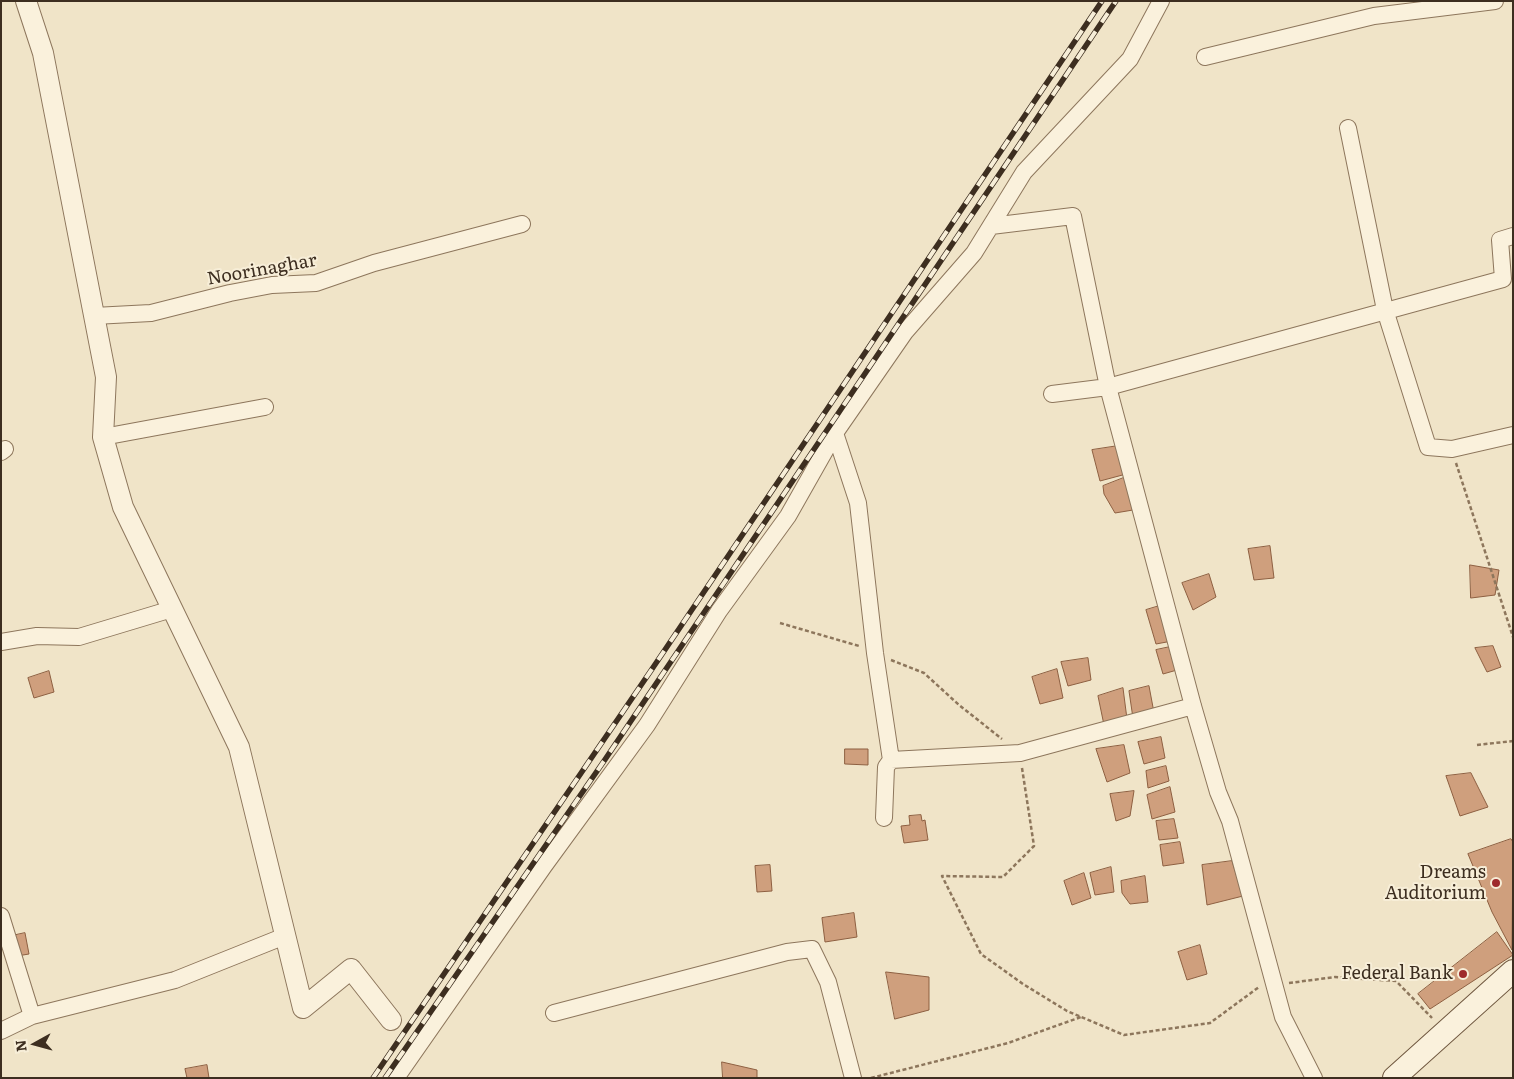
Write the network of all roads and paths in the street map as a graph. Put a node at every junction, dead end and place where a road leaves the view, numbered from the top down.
1 (26, 1) edge
2 (1161, 1) edge
3 (1495, 1) edge
4 (1205, 57) dead end
5 (1348, 128) dead end
6 (522, 224) dead end
7 (991, 226) junction
8 (1513, 236) edge
9 (1385, 310) junction
10 (94, 316) junction
11 (1108, 387) junction
12 (1052, 394) dead end
13 (265, 407) dead end
14 (835, 433) junction
15 (1513, 435) edge
16 (104, 437) junction
17 (1452, 449) junction
18 (172, 609) junction
19 (780, 623) dead end
20 (1513, 637) edge
21 (1, 642) edge
22 (875, 653) junction
23 (1193, 706) junction
24 (1513, 741) edge
25 (1477, 745) dead end
26 (1020, 753) junction
27 (890, 760) junction
28 (884, 818) dead end
29 (1, 916) edge
30 (285, 936) junction
31 (1513, 971) edge
32 (1276, 984) junction
33 (554, 1013) dead end
34 (32, 1016) junction
35 (1081, 1017) junction
36 (391, 1020) dead end
37 (1, 1031) edge
38 (1446, 1032) junction
39 (396, 1078) edge
40 (853, 1078) edge
41 (872, 1078) edge
42 (1314, 1078) edge
43 (1394, 1078) edge

1 - 10 street
2 - 7 street
3 - 4 street
5 - 9 street
6 - 10 street, Noorinaghar
7 - 11 street
7 - 14 street
8 - 9 street
9 - 11 street
9 - 17 street
10 - 16 street
11 - 12 street
11 - 23 street
13 - 16 street
14 - 22 street
14 - 39 street
15 - 17 street
16 - 18 street
17 - 20 path
18 - 21 street
18 - 30 street
19 - 22 path
22 - 26 path
22 - 27 street
23 - 26 street
23 - 32 street
24 - 25 path
26 - 27 street
26 - 35 path
27 - 28 street
29 - 34 street
30 - 34 street
30 - 36 street
31 - 38 main road
32 - 35 path
32 - 38 path
32 - 42 street
33 - 40 street
34 - 37 street
35 - 41 path
38 - 43 main road

